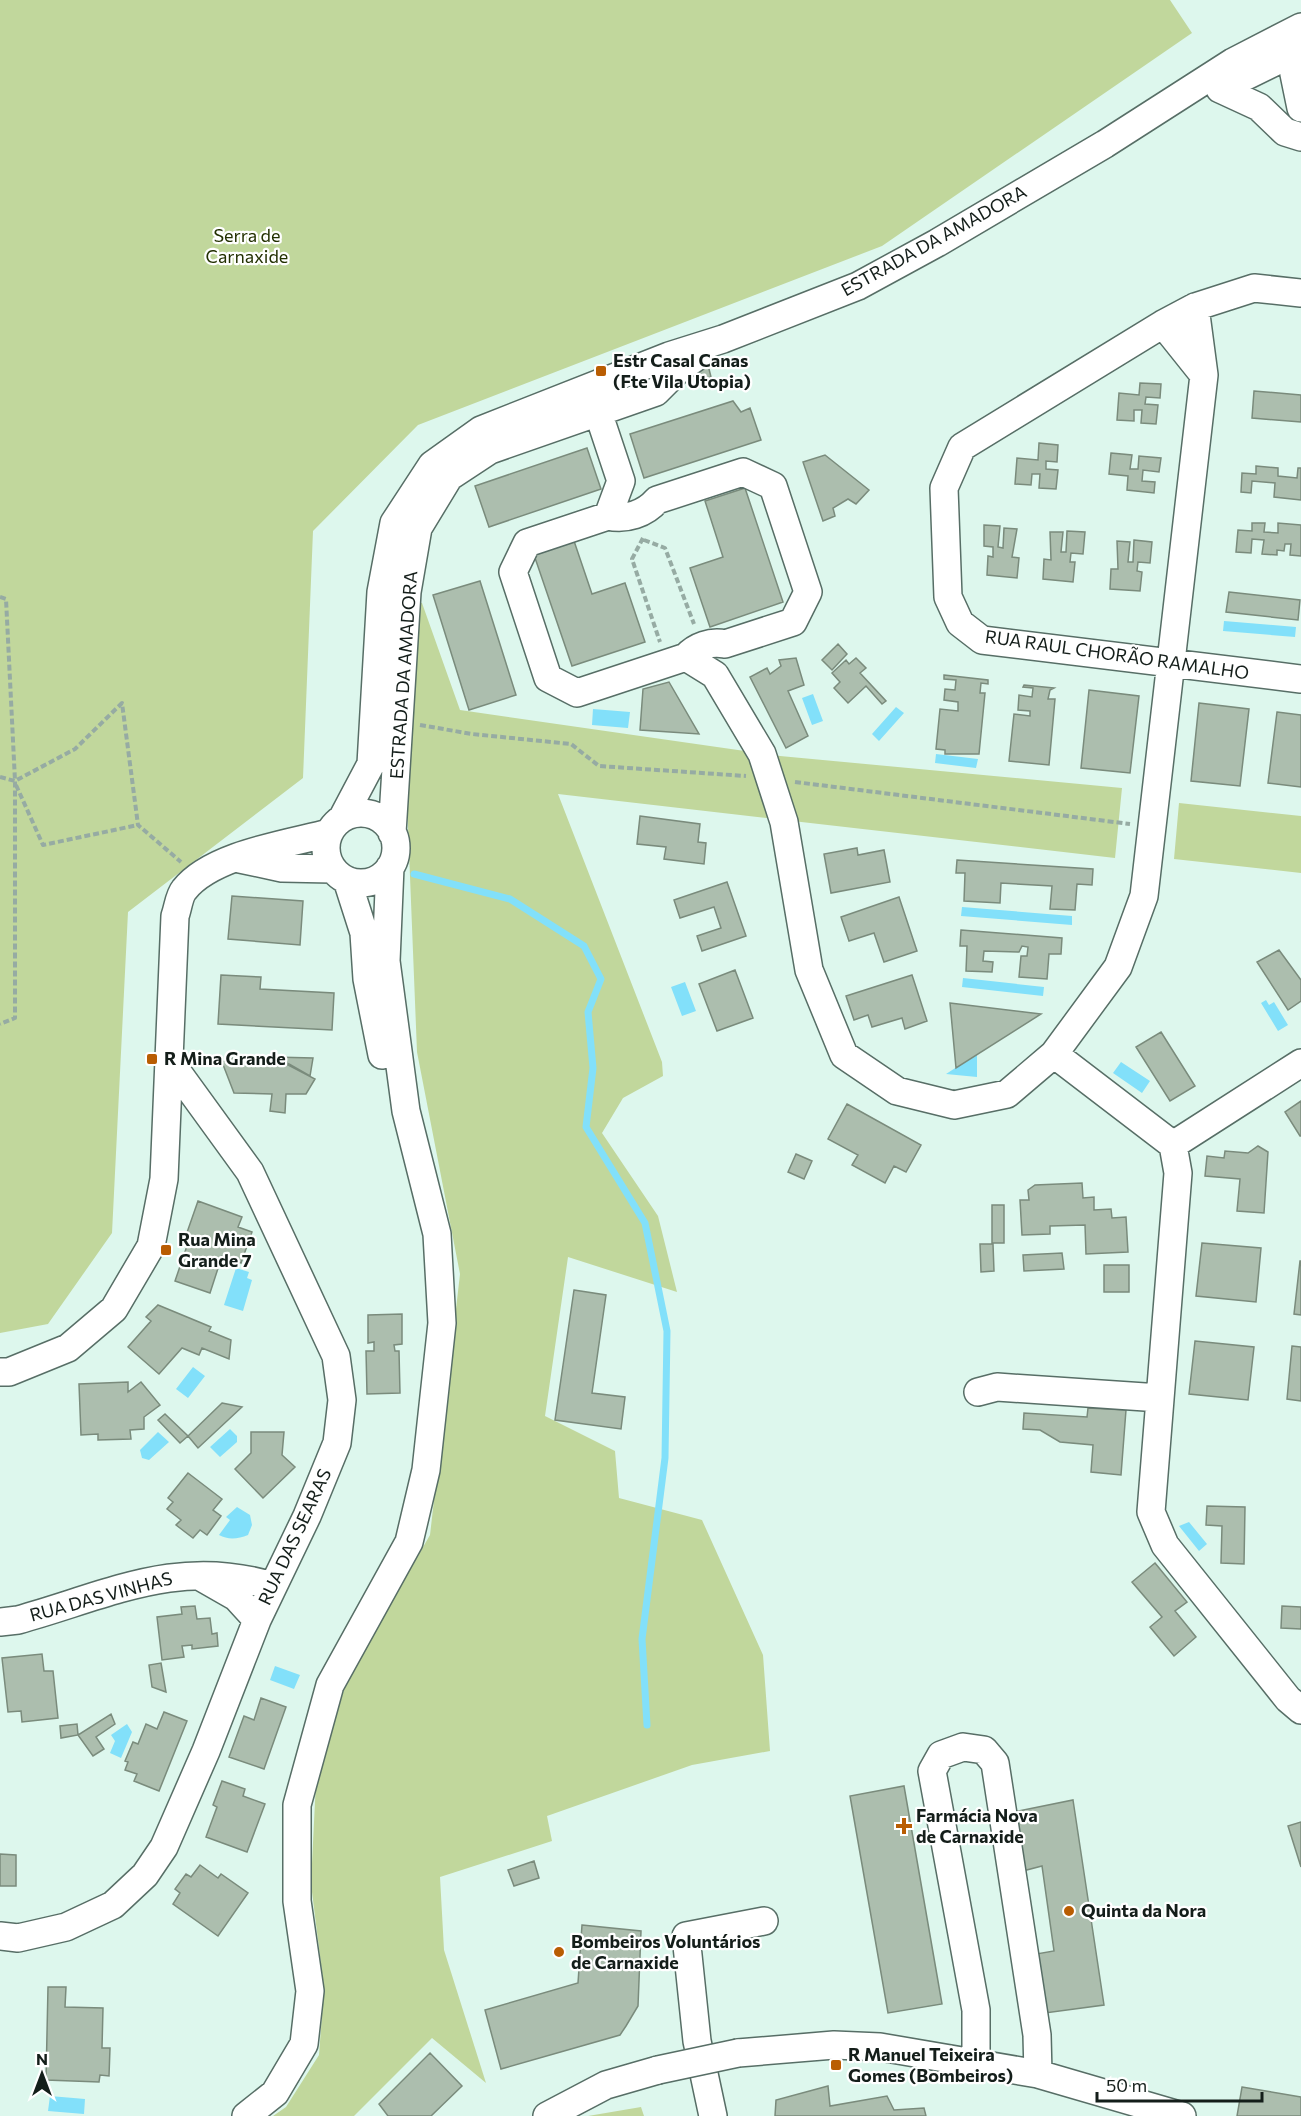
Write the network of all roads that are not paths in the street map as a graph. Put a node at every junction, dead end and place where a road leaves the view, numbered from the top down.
1 (1301, 27) edge
2 (1301, 49) edge
3 (1301, 58) edge
4 (1220, 89) junction
5 (1301, 108) edge
6 (1301, 137) edge
7 (1105, 144) junction
8 (1301, 293) edge
9 (1195, 307) junction
10 (1163, 324) junction
11 (723, 339) junction
12 (649, 364) junction
13 (1204, 375) junction
14 (529, 411) junction
15 (598, 412) junction
16 (621, 481) junction
17 (646, 507) junction
18 (608, 516) junction
19 (695, 653) junction
20 (1171, 664) junction
21 (1301, 679) edge
22 (336, 825) junction
23 (392, 833) junction
24 (236, 858) junction
25 (390, 867) junction
26 (340, 874) junction
27 (1054, 1054) junction
28 (168, 1059) junction
29 (1301, 1063) edge
30 (406, 1111) junction
31 (1173, 1145) junction
32 (0, 1372) edge
33 (978, 1392) dead end
34 (1160, 1398) junction
35 (195, 1574) junction
36 (272, 1586) junction
37 (257, 1620) junction
38 (0, 1622) edge
39 (1301, 1710) edge
40 (764, 1922) dead end
41 (0, 1936) edge
42 (976, 2064) junction
43 (1038, 2074) junction
44 (246, 2116) edge
45 (547, 2116) edge
46 (713, 2116) edge
47 (1182, 2116) edge

1 - 7 street, ESTRADA DA AMADORA
2 - 4 street, ESTRADA DA AMADORA
3 - 5 street
4 - 6 street
4 - 7 street, ESTRADA DA AMADORA
7 - 11 street, ESTRADA DA AMADORA
8 - 9 street, RUA RAUL CHORÃO RAMALHO
9 - 10 street, RUA RAUL CHORÃO RAMALHO
9 - 13 street
10 - 13 street
10 - 20 street, RUA RAUL CHORÃO RAMALHO
11 - 12 street, ESTRADA DA AMADORA
11 - 15 street, ESTRADA DA AMADORA
12 - 14 street, ESTRADA DA AMADORA
12 - 15 street
13 - 20 street
14 - 15 street
14 - 22 street, ESTRADA DA AMADORA
15 - 16 street
15 - 23 street, ESTRADA DA AMADORA
16 - 17 street
16 - 18 street
17 - 18 street
17 - 19 street
18 - 19 street
19 - 27 street
20 - 21 street, RUA RAUL CHORÃO RAMALHO
20 - 27 street
22 - 23 street
22 - 24 street
22 - 26 street
23 - 25 street
24 - 26 street
24 - 28 street
25 - 26 street
25 - 30 street
26 - 30 street
27 - 31 street
28 - 32 street
28 - 36 street, RUA DAS SEARAS
29 - 31 street
30 - 44 street
31 - 34 street
33 - 34 street
34 - 39 street
35 - 36 street, RUA DAS VINHAS
35 - 37 street
35 - 38 street, RUA DAS VINHAS
36 - 37 street, RUA DAS SEARAS
37 - 41 street, RUA DAS SEARAS
40 - 46 street
42 - 43 street
42 - 43 street
42 - 45 street, bridge
43 - 47 street

